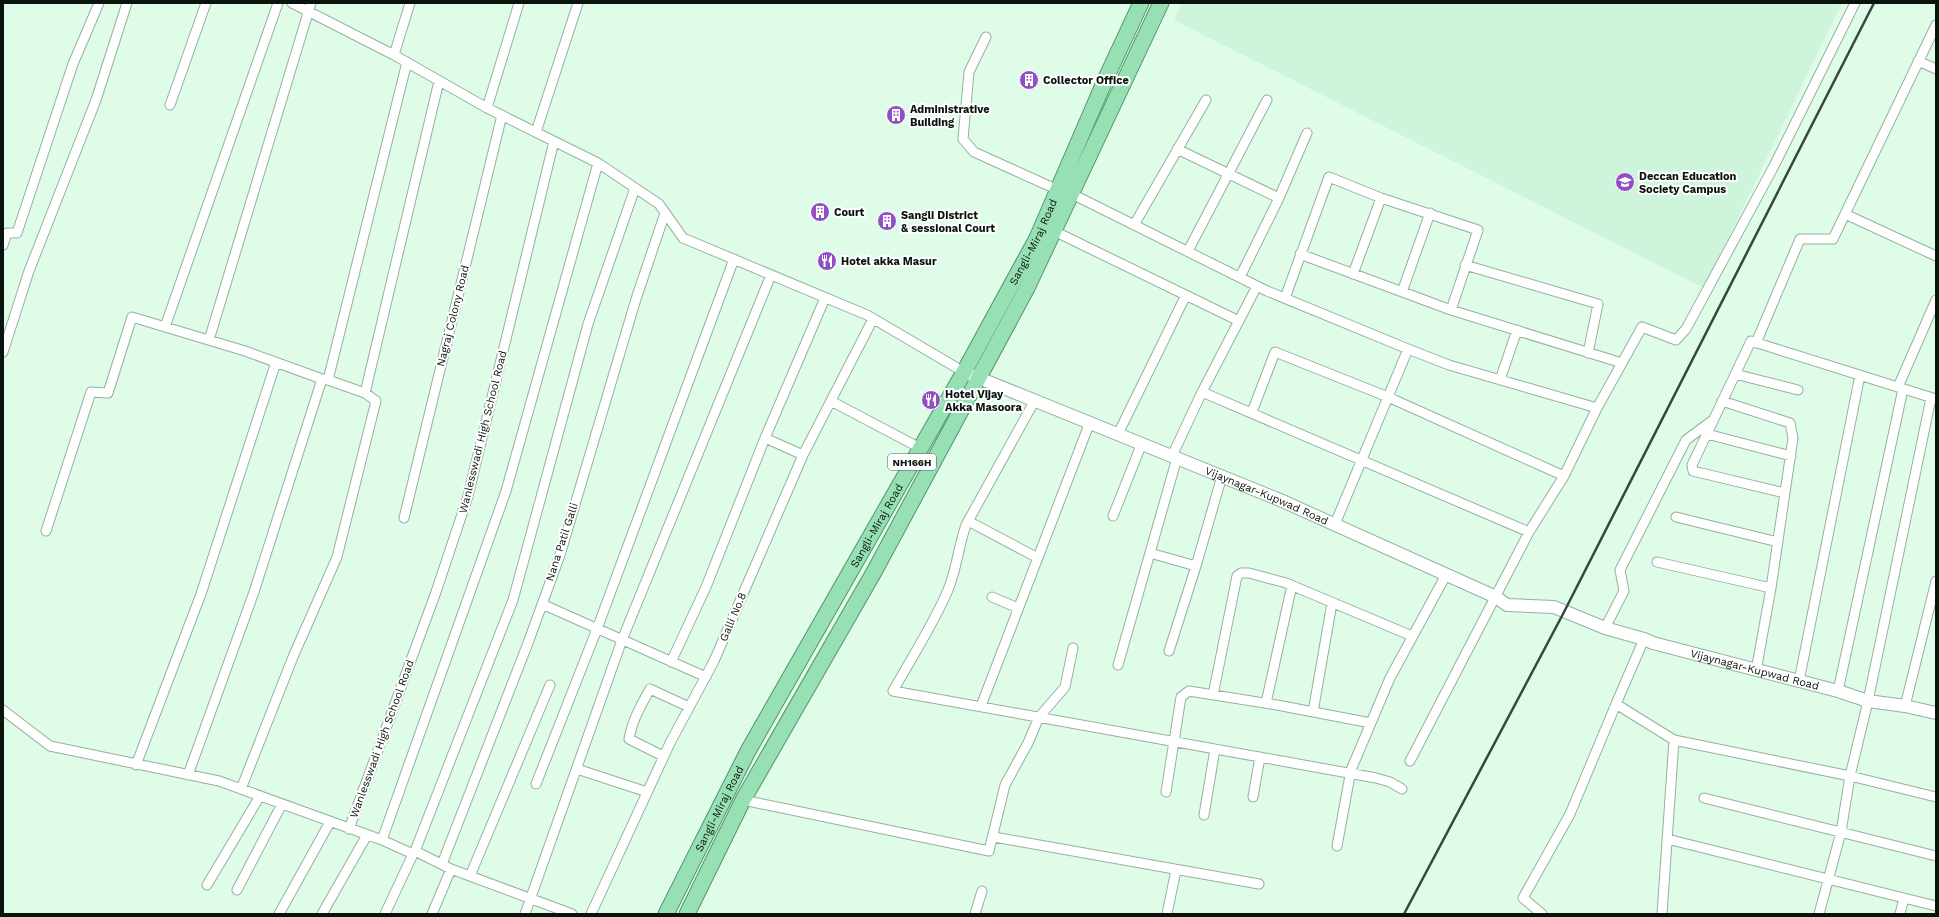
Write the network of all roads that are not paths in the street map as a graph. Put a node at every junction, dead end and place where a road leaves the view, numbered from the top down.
1 (99, 3) edge
2 (127, 3) edge
3 (206, 3) edge
4 (278, 3) edge
5 (292, 3) edge
6 (311, 3) edge
7 (410, 3) edge
8 (519, 3) edge
9 (578, 3) edge
10 (1141, 3) edge
11 (1161, 3) edge
12 (1855, 3) edge
13 (308, 12) junction
14 (1936, 25) edge
15 (986, 37) dead end
16 (394, 56) junction
17 (1918, 61) junction
18 (406, 62) junction
19 (1936, 68) edge
20 (439, 81) junction
21 (1206, 100) dead end
22 (1267, 100) dead end
23 (170, 105) dead end
24 (487, 108) junction
25 (502, 115) junction
26 (536, 132) junction
27 (1307, 133) dead end
28 (554, 141) junction
29 (1177, 150) junction
30 (598, 163) junction
31 (1229, 173) junction
32 (635, 188) junction
33 (1065, 192) junction
34 (1279, 198) junction
35 (1381, 198) junction
36 (665, 213) junction
37 (1430, 213) junction
38 (1846, 214) junction
39 (1134, 225) junction
40 (1054, 231) junction
41 (3, 245) edge
42 (1188, 251) junction
43 (1300, 254) junction
44 (1936, 256) edge
45 (734, 259) junction
46 (1465, 265) junction
47 (1353, 274) junction
48 (771, 275) junction
49 (1240, 277) junction
50 (1257, 286) junction
51 (1402, 292) junction
52 (1186, 295) junction
53 (825, 298) junction
54 (1285, 298) junction
55 (1936, 300) edge
56 (1451, 310) junction
57 (873, 319) junction
58 (1239, 320) junction
59 (165, 327) junction
60 (1518, 330) junction
61 (209, 340) junction
62 (1756, 343) junction
63 (1408, 349) junction
64 (3, 352) edge
65 (1588, 353) junction
66 (276, 362) junction
67 (1622, 363) junction
68 (964, 372) junction
69 (1735, 374) junction
70 (1860, 375) junction
71 (979, 378) junction
72 (325, 380) junction
73 (1500, 380) junction
74 (1900, 388) junction
75 (1798, 390) dead end
76 (1202, 392) junction
77 (365, 393) junction
78 (1388, 397) junction
79 (1933, 398) edge
80 (1035, 400) junction
81 (831, 401) junction
82 (1722, 401) junction
83 (1597, 408) junction
84 (1252, 412) junction
85 (1714, 419) junction
86 (1090, 422) junction
87 (1118, 434) junction
88 (1707, 434) junction
89 (765, 438) junction
90 (1142, 444) junction
91 (920, 448) junction
92 (803, 455) junction
93 (1791, 456) junction
94 (1175, 457) junction
95 (1362, 460) junction
96 (1222, 476) junction
97 (1564, 476) junction
98 (1785, 493) junction
99 (1113, 516) dead end
100 (1676, 517) dead end
101 (404, 518) dead end
102 (968, 521) junction
103 (1336, 524) junction
104 (46, 531) dead end
105 (1529, 532) junction
106 (1778, 542) junction
107 (1150, 553) junction
108 (1038, 558) junction
109 (1657, 562) dead end
110 (1196, 566) junction
111 (1446, 575) junction
112 (1936, 581) edge
113 (1292, 586) junction
114 (1772, 588) junction
115 (992, 597) dead end
116 (1496, 597) junction
117 (1332, 603) junction
118 (542, 604) junction
119 (1018, 608) junction
120 (1604, 628) junction
121 (598, 629) junction
122 (1412, 636) junction
123 (1644, 639) junction
124 (622, 640) junction
125 (1073, 648) dead end
126 (1169, 651) dead end
127 (671, 662) junction
128 (1118, 665) dead end
129 (1756, 671) junction
130 (706, 677) junction
131 (1800, 681) junction
132 (550, 685) dead end
133 (1838, 691) junction
134 (1213, 695) junction
135 (1868, 701) junction
136 (1266, 703) junction
137 (1616, 704) junction
138 (981, 706) junction
139 (1905, 706) junction
140 (690, 707) junction
141 (3, 710) edge
142 (1313, 712) junction
143 (1936, 713) edge
144 (1040, 717) junction
145 (1371, 723) junction
146 (1674, 740) junction
147 (1174, 741) junction
148 (1215, 749) junction
149 (663, 756) junction
150 (1260, 757) junction
151 (1410, 761) dead end
152 (136, 765) junction
153 (577, 769) junction
154 (1351, 774) junction
155 (188, 775) junction
156 (1850, 776) junction
157 (536, 784) dead end
158 (241, 789) junction
159 (1402, 789) dead end
160 (647, 792) junction
161 (1166, 792) dead end
162 (260, 796) junction
163 (1253, 797) dead end
164 (1936, 797) edge
165 (1704, 798) dead end
166 (743, 800) junction
167 (282, 804) junction
168 (1204, 815) dead end
169 (330, 822) junction
170 (349, 829) junction
171 (1841, 832) junction
172 (367, 835) junction
173 (994, 837) junction
174 (1667, 839) junction
175 (382, 840) junction
176 (1337, 846) dead end
177 (414, 853) junction
178 (1936, 856) edge
179 (442, 864) junction
180 (451, 869) junction
181 (1176, 870) junction
182 (470, 876) junction
183 (1827, 879) junction
184 (1259, 884) dead end
185 (207, 885) dead end
186 (237, 890) dead end
187 (982, 891) dead end
188 (1904, 898) junction
189 (531, 899) junction
190 (1936, 906) edge
191 (279, 914) edge
192 (322, 914) edge
193 (385, 914) edge
194 (432, 914) edge
195 (525, 914) edge
196 (572, 914) edge
197 (591, 914) edge
198 (666, 914) edge
199 (687, 914) edge
200 (975, 914) edge
201 (1167, 914) edge
202 (1542, 914) edge
203 (1662, 914) edge
204 (1819, 914) edge
205 (1900, 914) edge

1 - 41 street
2 - 64 street
3 - 23 street
4 - 59 street
5 - 13 street
6 - 13 street
7 - 16 street
8 - 24 street
9 - 26 street
10 - 33 highway, Sangli-Miraj Road / NH166H
11 - 33 highway, Sangli-Miraj Road
12 - 67 street
13 - 16 street
13 - 61 street
14 - 17 street
15 - 33 street
16 - 18 street
17 - 19 street
17 - 38 street
18 - 20 street
18 - 72 street
20 - 24 street
20 - 77 street
21 - 29 street
22 - 31 street
24 - 25 street
25 - 26 street
25 - 101 street, Nagraj Colony Road
26 - 28 street
27 - 34 street
28 - 30 street
28 - 170 street, Wanlesswadi High School Road
29 - 31 street
29 - 39 street
30 - 32 street
30 - 175 street
31 - 34 street
31 - 42 street
32 - 36 street
32 - 177 street
33 - 39 street
33 - 40 highway, Sangli-Miraj Road
33 - 68 highway, Sangli-Miraj Road / NH166H
34 - 49 street
35 - 37 street
35 - 43 street
35 - 47 street
36 - 45 street
36 - 118 street, Nana Patil Galli
37 - 46 street
37 - 51 street
38 - 44 street
38 - 62 street
39 - 42 street
40 - 52 street
40 - 71 highway, Sangli-Miraj Road
42 - 49 street
43 - 47 street
43 - 54 street
45 - 48 street
45 - 121 street
46 - 56 street
46 - 65 street
47 - 51 street
48 - 53 street
48 - 124 street
49 - 50 street
50 - 54 street
50 - 58 street
51 - 56 street
52 - 58 street
52 - 87 street
53 - 57 street
53 - 89 street
54 - 63 street
55 - 74 street
56 - 60 street
57 - 68 street
57 - 81 street, Galli No.8
58 - 76 street
59 - 61 street
59 - 104 street
60 - 65 street
60 - 73 street
61 - 66 street
62 - 69 street
62 - 70 street
63 - 73 street
63 - 78 street
65 - 67 street
66 - 72 street
66 - 152 street
67 - 83 street
68 - 71 street, Vijaynagar-Kupwad Road
68 - 91 highway, Sangli-Miraj Road / NH166H
69 - 75 street
69 - 82 street
70 - 74 street
70 - 131 street
71 - 80 street, Vijaynagar-Kupwad Road
71 - 166 highway, Sangli-Miraj Road
72 - 77 street
72 - 155 street
73 - 83 street
74 - 79 street
74 - 133 street
76 - 84 street
76 - 94 street
77 - 158 street
78 - 84 street
78 - 95 street
78 - 97 street
79 - 135 street
80 - 86 street, Vijaynagar-Kupwad Road
80 - 102 street
81 - 91 street
81 - 92 street, Galli No.8
82 - 85 street
82 - 93 street
83 - 97 street
84 - 95 street
85 - 88 street
85 - 120 street
86 - 87 street, Vijaynagar-Kupwad Road
86 - 108 street
87 - 90 street, Vijaynagar-Kupwad Road
88 - 93 street
88 - 98 street
89 - 92 street
89 - 127 street
90 - 94 street, Vijaynagar-Kupwad Road
90 - 99 street
91 - 198 highway, Sangli-Miraj Road / NH166H
92 - 130 street, Galli No.8
93 - 98 street
94 - 96 street, Vijaynagar-Kupwad Road
94 - 107 street
95 - 103 street
95 - 105 street
96 - 103 street, Vijaynagar-Kupwad Road
96 - 110 street
97 - 105 street
98 - 106 street
100 - 106 street
102 - 108 street
102 - 138 street
103 - 111 street, Vijaynagar-Kupwad Road
105 - 116 street
106 - 114 street
107 - 110 street
107 - 128 street
108 - 119 street
109 - 114 street
110 - 126 street
111 - 116 street, Vijaynagar-Kupwad Road
111 - 122 street
112 - 139 street
113 - 117 street
113 - 134 street
113 - 136 street
114 - 129 street
115 - 119 street
116 - 120 street, Vijaynagar-Kupwad Road
116 - 151 street
117 - 122 street
117 - 142 street
118 - 121 street
118 - 179 street, Nana Patil Galli
119 - 138 street
120 - 123 street, Vijaynagar-Kupwad Road
121 - 124 street
121 - 157 street
122 - 145 street
123 - 129 street, Vijaynagar-Kupwad Road
123 - 137 street
124 - 127 street
124 - 153 street
125 - 144 street
127 - 130 street
129 - 131 street, Vijaynagar-Kupwad Road
130 - 140 street, Galli No.8
131 - 133 street, Vijaynagar-Kupwad Road
132 - 182 street
133 - 135 street, Vijaynagar-Kupwad Road
134 - 136 street
134 - 147 street
135 - 139 street, Vijaynagar-Kupwad Road
135 - 156 street
136 - 142 street
137 - 146 street
137 - 202 street
138 - 144 street
139 - 143 street, Vijaynagar-Kupwad Road
140 - 149 street, Galli No.8
140 - 149 street
141 - 152 street
142 - 145 street
144 - 147 street
144 - 173 street
145 - 154 street
146 - 156 street
146 - 174 street
147 - 148 street
147 - 161 street
148 - 150 street
148 - 168 street
149 - 160 street, Galli No.8
150 - 154 street
150 - 163 street
152 - 155 street
153 - 160 street
153 - 189 street
154 - 159 street
154 - 176 street
155 - 158 street
156 - 164 street
156 - 171 street
158 - 162 street
160 - 197 street, Galli No.8
162 - 167 street
162 - 185 street
165 - 171 street
166 - 173 street
166 - 199 highway, Sangli-Miraj Road
167 - 169 street
167 - 186 street
169 - 170 street
169 - 191 street
170 - 172 street
171 - 178 street
171 - 183 street
172 - 175 street
172 - 192 street
173 - 181 street
174 - 183 street
174 - 203 street
175 - 177 street
177 - 179 street
177 - 193 street
179 - 180 street
180 - 182 street
180 - 194 street
181 - 184 street
181 - 201 street
182 - 189 street
183 - 188 street
183 - 204 street
187 - 200 street
188 - 190 street
188 - 205 street
189 - 195 street
189 - 196 street

